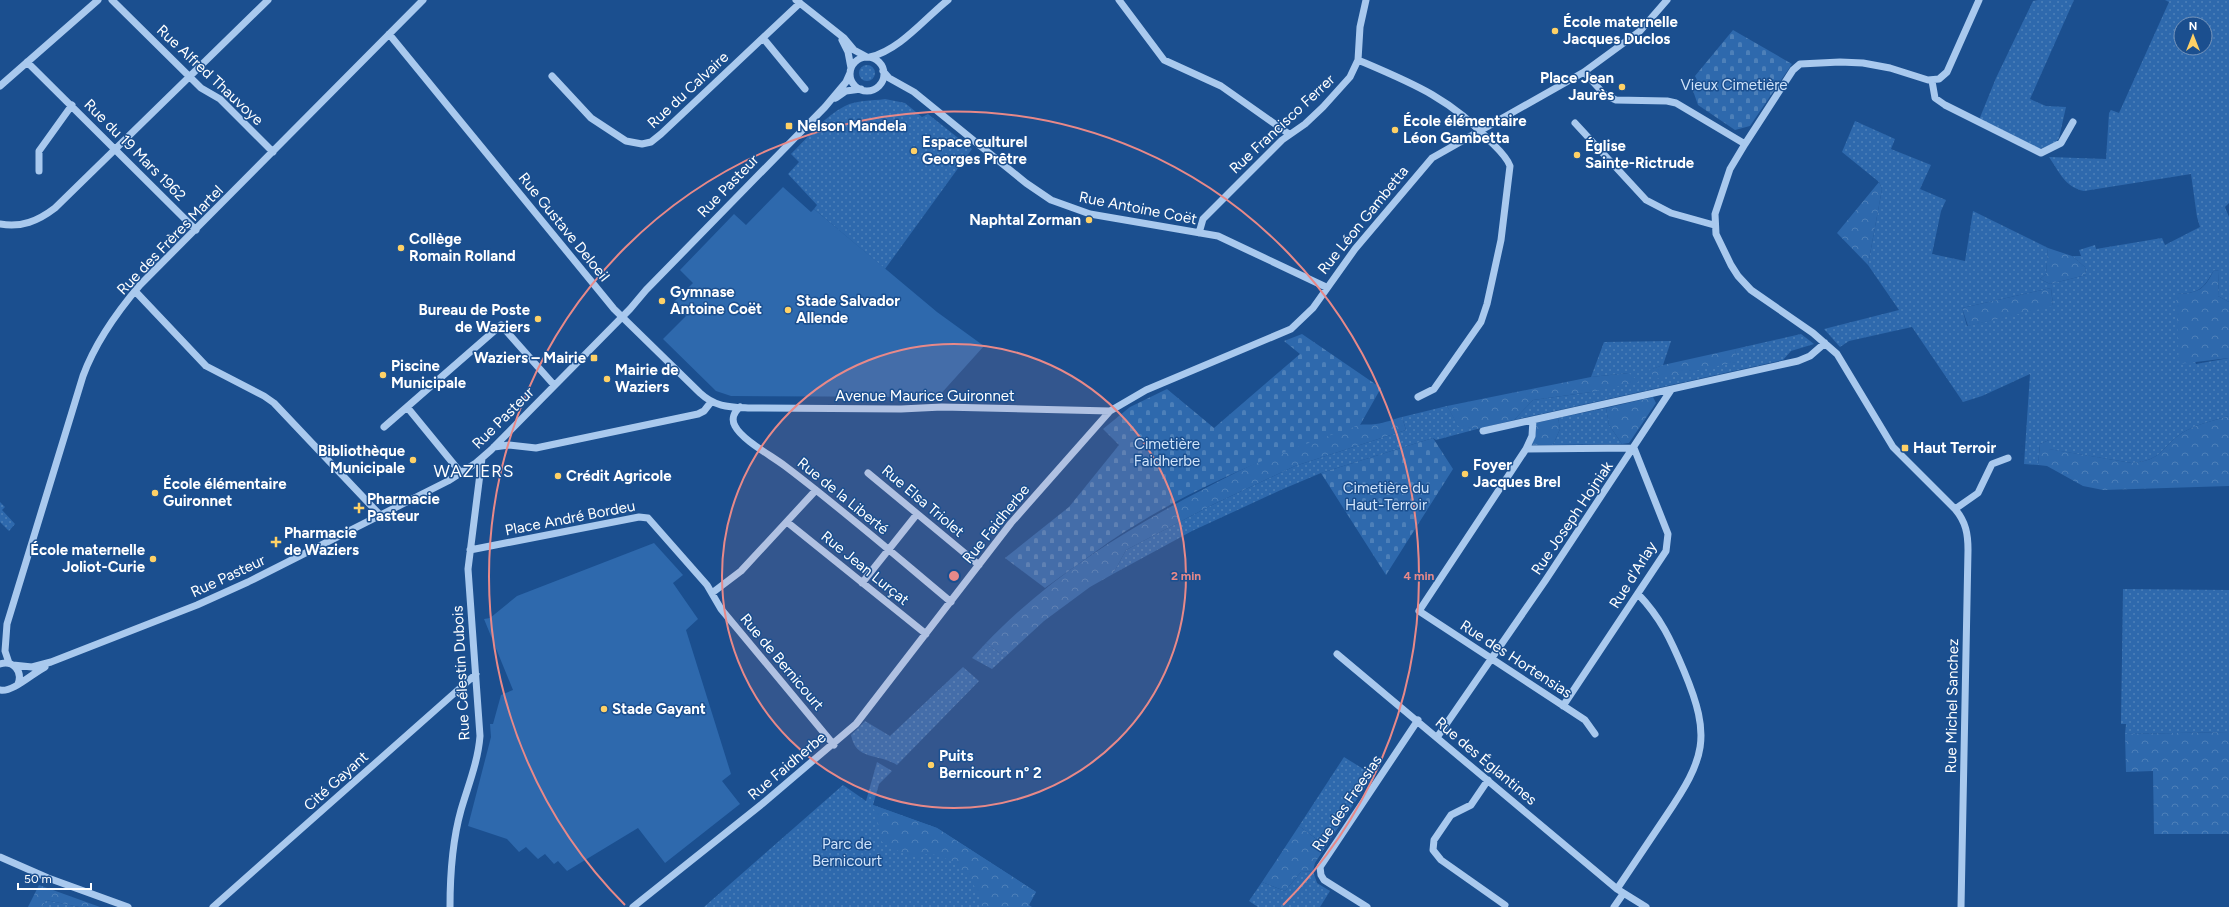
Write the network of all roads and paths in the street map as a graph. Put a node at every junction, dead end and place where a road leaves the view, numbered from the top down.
1 (98, 0) edge
2 (112, 0) edge
3 (268, 0) edge
4 (423, 0) edge
5 (948, 0) edge
6 (1119, 0) edge
7 (1366, 0) edge
8 (1667, 0) edge
9 (1979, 0) edge
10 (798, 2) edge
11 (836, 32) junction
12 (390, 34) junction
13 (764, 38) junction
14 (895, 45) junction
15 (868, 57) junction
16 (1358, 60) junction
17 (27, 62) junction
18 (883, 69) junction
19 (851, 71) junction
20 (1584, 72) junction
21 (552, 76) dead end
22 (189, 77) junction
23 (1932, 80) junction
24 (0, 86) edge
25 (805, 89) dead end
26 (861, 89) junction
27 (72, 105) junction
28 (824, 106) junction
29 (2073, 122) dead end
30 (1575, 124) dead end
31 (1480, 130) junction
32 (1290, 134) junction
33 (1745, 144) junction
34 (115, 148) junction
35 (273, 152) junction
36 (39, 171) dead end
37 (0, 224) edge
38 (1714, 225) junction
39 (196, 230) junction
40 (1199, 233) junction
41 (1326, 287) junction
42 (135, 291) junction
43 (622, 317) junction
44 (1826, 343) junction
45 (554, 385) junction
46 (1671, 390) junction
47 (1418, 397) dead end
48 (711, 402) junction
49 (407, 407) junction
50 (740, 407) junction
51 (1110, 411) junction
52 (1533, 420) junction
53 (384, 427) dead end
54 (1483, 430) dead end
55 (494, 447) junction
56 (1634, 448) junction
57 (1526, 449) junction
58 (482, 458) junction
59 (2008, 458) dead end
60 (460, 473) junction
61 (868, 473) dead end
62 (816, 490) junction
63 (1955, 509) junction
64 (917, 514) junction
65 (380, 515) junction
66 (787, 522) junction
67 (470, 550) junction
68 (888, 550) junction
69 (979, 565) junction
70 (862, 583) junction
71 (712, 593) junction
72 (1638, 594) junction
73 (951, 602) junction
74 (0, 617) edge
75 (7, 624) junction
76 (926, 634) junction
77 (0, 639) edge
78 (1337, 654) dead end
79 (1492, 659) junction
80 (51, 662) junction
81 (0, 664) edge
82 (11, 664) junction
83 (476, 674) junction
84 (16, 686) junction
85 (0, 690) edge
86 (9, 690) junction
87 (0, 697) edge
88 (1563, 706) junction
89 (1418, 720) junction
90 (1595, 734) dead end
91 (1438, 736) junction
92 (834, 745) junction
93 (1488, 780) junction
94 (0, 857) edge
95 (1620, 892) junction
96 (1505, 905) dead end
97 (128, 907) edge
98 (213, 907) edge
99 (450, 907) edge
100 (633, 907) edge
101 (1367, 907) edge
102 (1614, 907) edge
103 (1646, 907) edge
104 (1961, 907) edge

1 - 17 street
2 - 22 street, Rue Alfred Thauvoye
3 - 22 street
4 - 12 street, Rue des Frères Martel
5 - 14 street
6 - 32 street
7 - 16 street, Rue Francisco Ferrer
8 - 20 street
9 - 23 street
10 - 11 street
10 - 13 street, Rue du Calvaire
11 - 15 street
11 - 19 street
12 - 35 street, Rue des Frères Martel
12 - 43 street, Rue Gustave Deloeil
13 - 21 street, Rue du Calvaire
13 - 25 street
14 - 15 street
14 - 18 street
15 - 18 street
15 - 19 street
16 - 31 street
16 - 32 street, Rue Francisco Ferrer
17 - 24 street
17 - 27 street, Rue du 19 Mars 1962
18 - 26 street
18 - 40 street, Rue Antoine Coët
19 - 26 street
19 - 28 street, Rue Pasteur
20 - 31 street
20 - 33 street
22 - 34 street
22 - 35 street, Rue Alfred Thauvoye
23 - 29 street
23 - 33 street
26 - 28 street, Rue Pasteur
27 - 34 street, Rue du 19 Mars 1962
27 - 36 street, Rue du 19 Mars 1962
28 - 43 street, Rue Pasteur
30 - 38 street
31 - 41 street, Rue Léon Gambetta
31 - 47 street
32 - 40 street, Rue Francisco Ferrer
33 - 38 street
34 - 37 street
34 - 39 street, Rue du 19 Mars 1962
35 - 39 street, Rue des Frères Martel
38 - 44 street, Rue Michel Sanchez
39 - 42 street, Rue des Frères Martel
40 - 41 street, Rue Antoine Coët
41 - 51 street, Rue Faidherbe
42 - 65 street
42 - 75 street, Rue des Frères Martel
43 - 45 street, Rue Pasteur
43 - 48 street, Rue Gustave Deloeil
44 - 46 street
44 - 63 street, Rue Michel Sanchez
45 - 49 street
45 - 55 street, Rue Pasteur
46 - 52 street
46 - 56 street, Rue Joseph Hojniak
48 - 50 street
48 - 55 street
49 - 53 street
49 - 60 street
50 - 51 street, Avenue Maurice Guironnet
50 - 62 street, Rue de la Liberté
51 - 69 street, Rue Faidherbe
52 - 54 street
52 - 57 street
55 - 58 street, Rue Pasteur
56 - 57 street
56 - 72 street, Rue d'Arlay
56 - 79 street, Rue Joseph Hojniak
57 - 79 street, Rue des Hortensias
58 - 60 street, Rue Pasteur
58 - 67 street, Rue Célestin Dubois
59 - 63 street
60 - 65 street, Rue Pasteur
61 - 64 street, Rue Elsa Triolet
62 - 66 street
62 - 68 street, Rue de la Liberté
63 - 104 street, Rue Michel Sanchez
64 - 68 street
64 - 69 street, Rue Elsa Triolet
65 - 80 street, Rue Pasteur
66 - 70 street, Rue Jean Lurçat
66 - 71 street
67 - 71 street, Place André Bordeu
67 - 83 street, Rue Célestin Dubois
68 - 70 street
68 - 73 street, Rue de la Liberté
69 - 73 street, Rue Faidherbe
70 - 76 street, Rue Jean Lurçat
71 - 92 street, Rue de Bernicourt
72 - 88 street, Rue d'Arlay
72 - 95 street
73 - 76 street, Rue Faidherbe
74 - 75 street
75 - 77 street, Rue des Frères Martel
75 - 82 street, Rue des Frères Martel
76 - 92 street, Rue Faidherbe
78 - 89 street, Rue des Églantines
79 - 88 street, Rue des Hortensias
79 - 91 street, Rue Joseph Hojniak
80 - 82 street, Rue Pasteur
80 - 84 street, Rue Pasteur
81 - 82 street, Rue Pasteur
82 - 84 street, Rue des Frères Martel
83 - 98 street, Cité Gayant
83 - 99 street, Rue Célestin Dubois
84 - 86 street, Rue Pasteur
85 - 86 street
86 - 87 street, Rue Pasteur
88 - 90 street, Rue des Hortensias
89 - 91 street, Rue des Églantines
89 - 101 street, Rue des Freesias
91 - 93 street, Rue des Églantines
92 - 100 street, Rue Faidherbe
93 - 95 street, Rue des Églantines
93 - 96 street
94 - 97 street
95 - 102 street
95 - 103 street, Rue des Églantines

